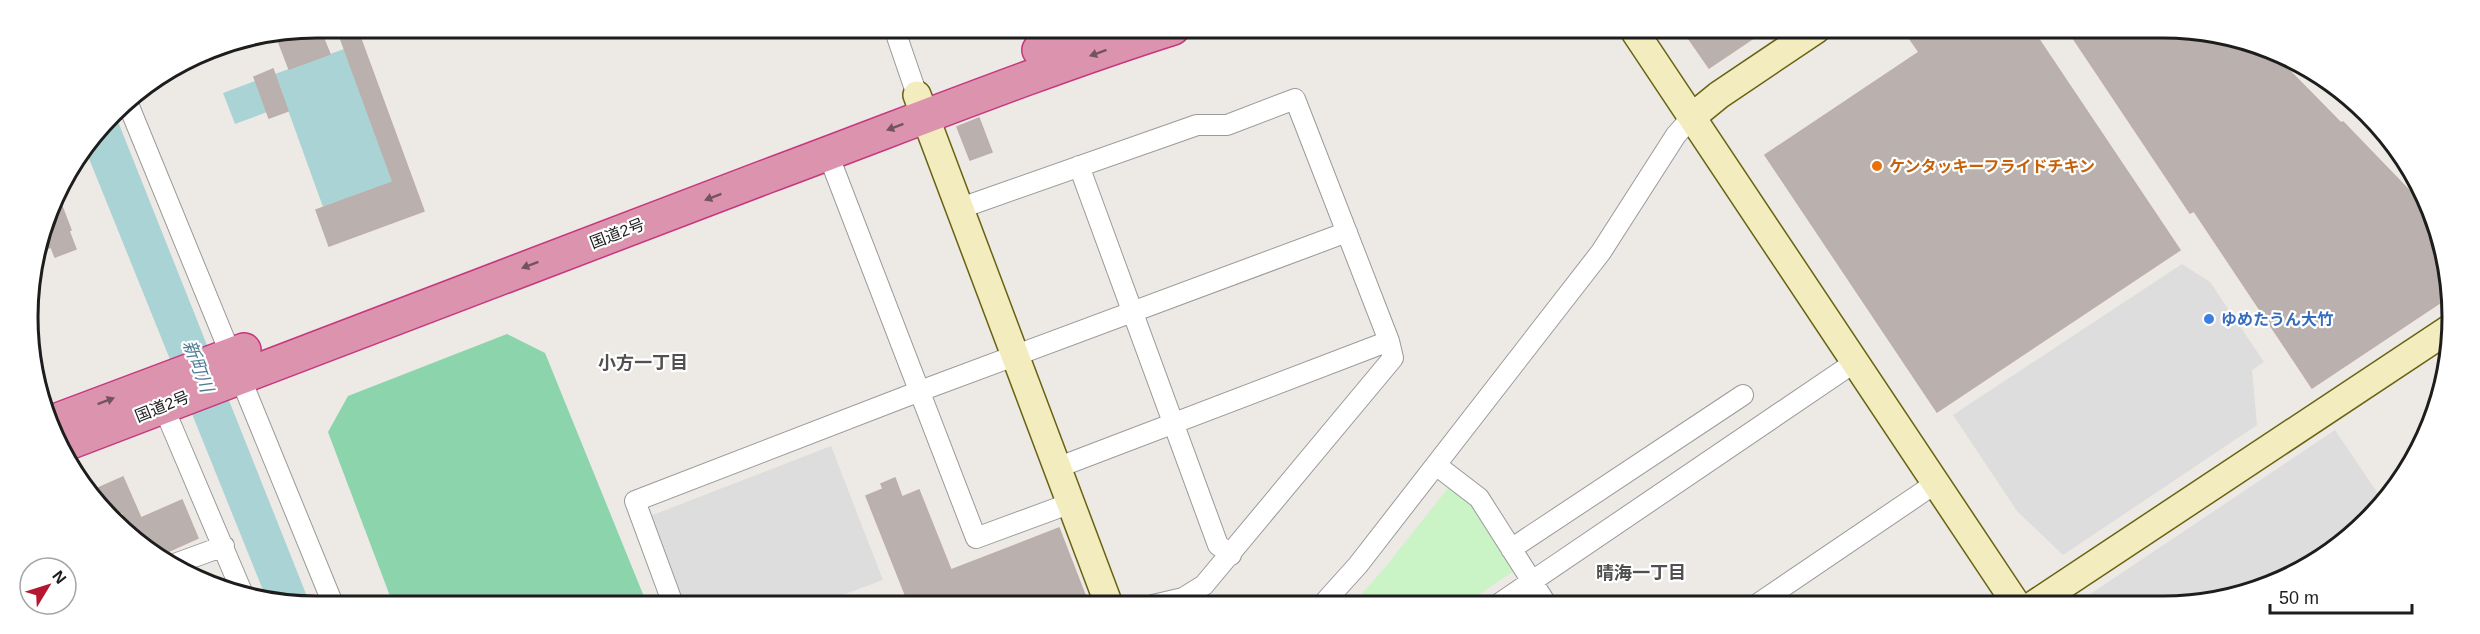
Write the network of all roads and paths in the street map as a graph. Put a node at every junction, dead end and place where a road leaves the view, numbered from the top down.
1 (898, 38) edge
2 (1075, 38) edge
3 (1141, 38) edge
4 (1639, 38) edge
5 (1804, 38) edge
6 (921, 105) junction
7 (130, 109) edge
8 (1692, 117) junction
9 (828, 154) junction
10 (1079, 166) junction
11 (961, 208) junction
12 (1347, 232) junction
13 (1133, 313) junction
14 (2442, 334) edge
15 (1389, 341) junction
16 (1016, 355) junction
17 (1855, 362) junction
18 (231, 367) junction
19 (920, 391) junction
20 (168, 395) junction
21 (1743, 395) dead end
22 (58, 421) edge
23 (1174, 424) junction
24 (67, 443) edge
25 (1436, 465) junction
26 (1059, 467) junction
27 (1936, 483) junction
28 (1071, 503) junction
29 (224, 546) junction
30 (1511, 549) junction
31 (1231, 555) junction
32 (182, 562) edge
33 (1532, 582) junction
34 (239, 585) edge
35 (330, 596) edge
36 (671, 596) edge
37 (1106, 596) edge
38 (1186, 596) edge
39 (1329, 596) edge
40 (1510, 596) edge
41 (1542, 596) edge
42 (1768, 596) edge
43 (2012, 596) edge
44 (2045, 596) edge

1 - 6 street
2 - 6 highway, 国道2号
3 -> 6 highway, 国道2号
4 - 8 street
5 - 8 street
6 -> 9 highway, 国道2号
6 - 11 street
6 - 18 highway, 国道2号
7 - 18 street
8 - 17 street
8 - 25 street
9 -> 18 highway, 国道2号
9 - 19 street
10 - 11 street
10 - 12 street
10 - 13 street
11 - 16 street
12 - 13 street
12 - 15 street
13 - 16 street
13 - 23 street
14 - 44 street
15 - 23 street
15 - 31 street
16 - 19 street
16 - 26 street
17 - 27 street
17 - 33 street
18 - 20 highway, 国道2号
18 - 35 street
19 - 28 street
19 - 36 street
22 -> 20 highway, 国道2号
20 - 24 highway, 国道2号
20 - 29 street
21 - 30 street
23 - 26 street
23 - 31 street
25 - 30 street
25 - 39 street
26 - 28 street
27 - 42 street
27 - 43 street
28 - 37 street
29 - 32 street
29 - 34 street
30 - 33 street
31 - 38 street
33 - 40 street
33 - 41 street

